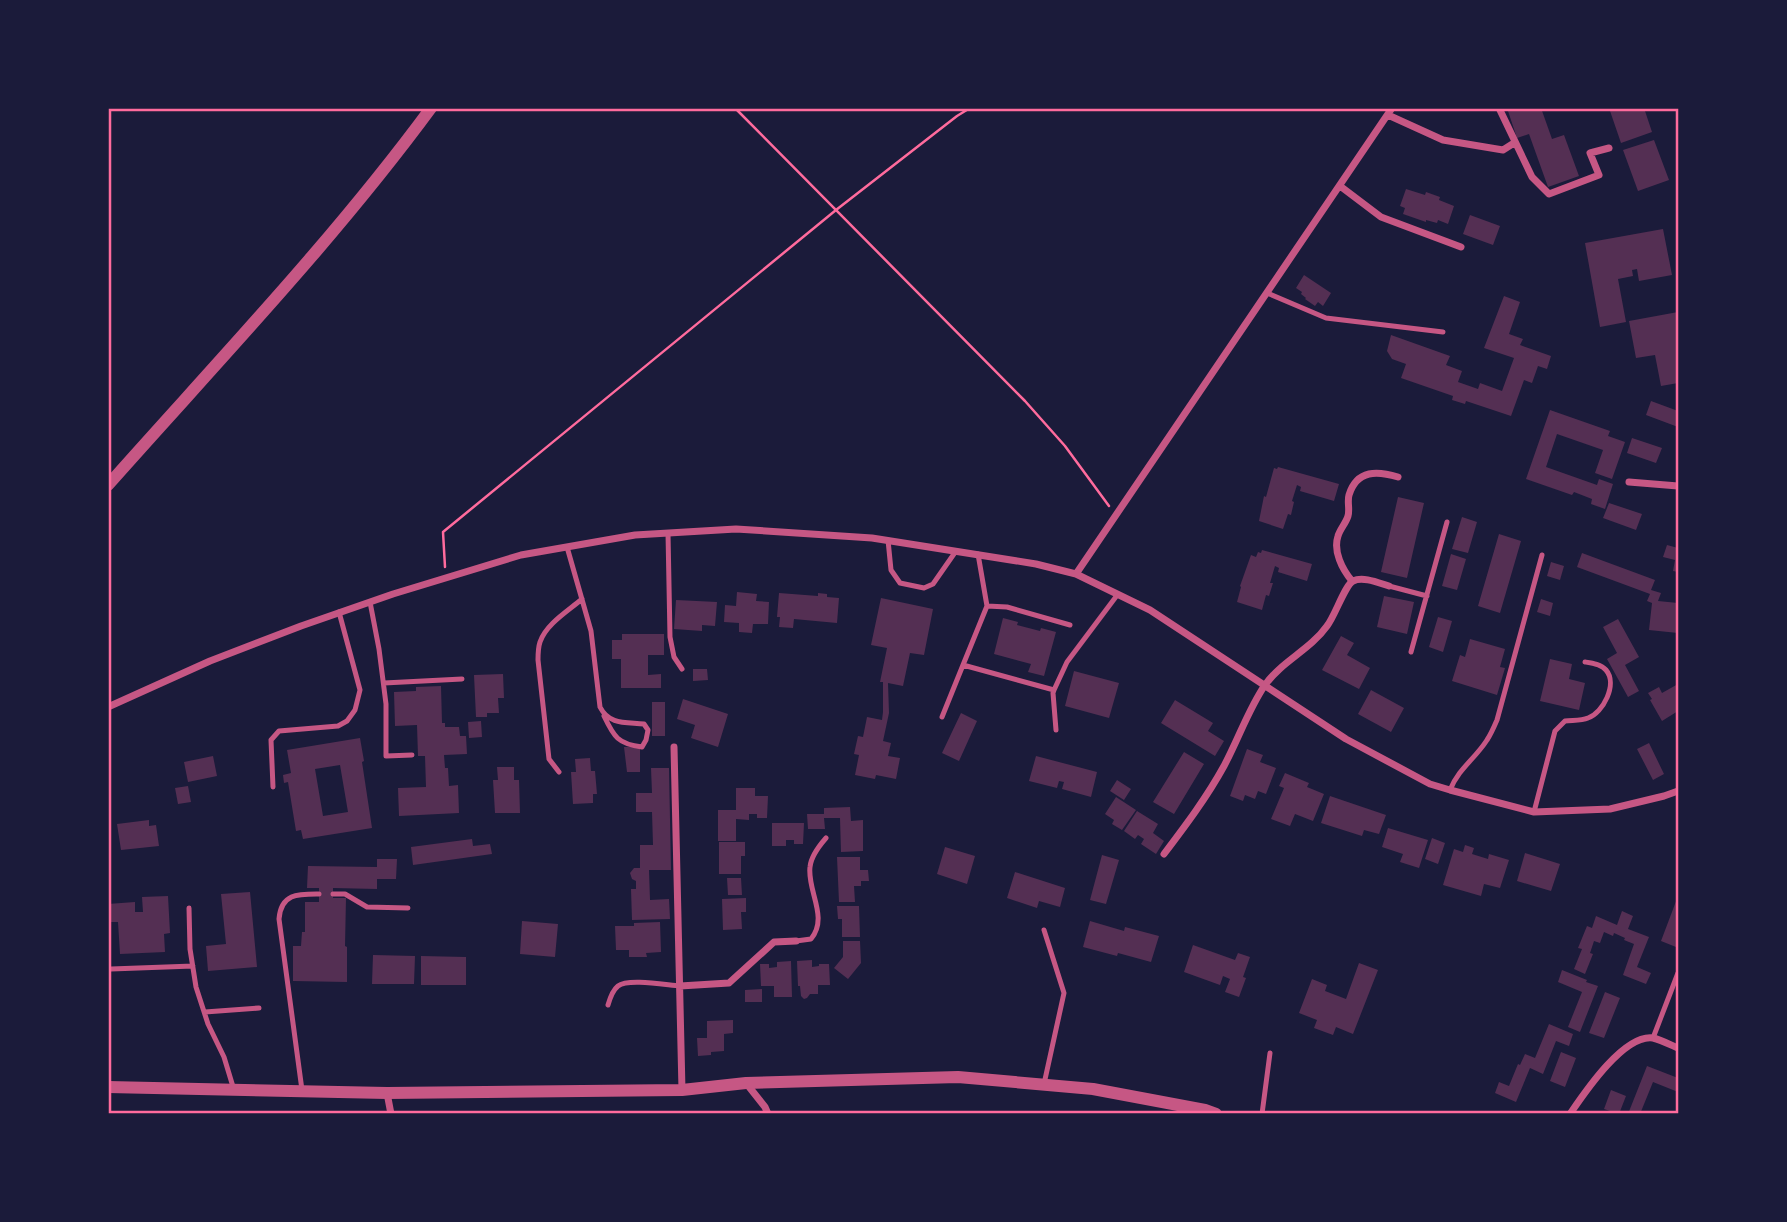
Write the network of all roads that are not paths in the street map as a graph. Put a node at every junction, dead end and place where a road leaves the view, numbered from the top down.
1 (431, 108) edge
2 (1499, 108) edge
3 (1390, 112) edge
4 (1514, 143) junction
5 (1608, 148) dead end
6 (1340, 186) junction
7 (1461, 247) dead end
8 (1267, 293) junction
9 (1443, 332) dead end
10 (1398, 477) dead end
11 (1629, 482) dead end
12 (108, 485) edge
13 (1678, 486) edge
14 (1447, 522) dead end
15 (668, 533) junction
16 (888, 540) junction
17 (567, 547) junction
18 (956, 551) junction
19 (978, 554) junction
20 (1542, 555) dead end
21 (1076, 574) junction
22 (1352, 581) junction
23 (1390, 586) joint
24 (1118, 594) junction
25 (1427, 596) junction
26 (582, 599) junction
27 (370, 601) junction
28 (987, 606) junction
29 (339, 612) junction
30 (1070, 625) dead end
31 (1411, 652) dead end
32 (1585, 662) dead end
33 (963, 665) junction
34 (682, 669) dead end
35 (462, 679) dead end
36 (384, 683) junction
37 (1265, 686) junction
38 (1054, 690) junction
39 (108, 707) edge
40 (604, 716) junction
41 (942, 717) dead end
42 (1056, 730) dead end
43 (674, 747) dead end
44 (412, 755) dead end
45 (559, 772) dead end
46 (273, 787) dead end
47 (1450, 790) junction
48 (1678, 791) edge
49 (1534, 812) junction
50 (826, 838) dead end
51 (1164, 854) dead end
52 (319, 894) dead end
53 (333, 894) dead end
54 (189, 908) dead end
55 (408, 908) dead end
56 (1044, 930) dead end
57 (796, 941) joint
58 (193, 966) junction
59 (111, 969) dead end
60 (1678, 973) edge
61 (680, 986) junction
62 (608, 1005) dead end
63 (259, 1008) dead end
64 (205, 1012) junction
65 (1653, 1038) junction
66 (1678, 1048) edge
67 (1270, 1053) dead end
68 (746, 1083) junction
69 (1044, 1084) junction
70 (108, 1087) edge
71 (234, 1090) junction
72 (682, 1090) junction
73 (303, 1091) junction
74 (387, 1093) junction
75 (391, 1114) edge
76 (768, 1114) edge
77 (1216, 1114) edge
78 (1262, 1114) edge
79 (1570, 1114) edge

1 - 12 street
2 - 4 street
3 - 4 street
3 - 6 street
4 - 5 street
6 - 7 street
6 - 8 street
8 - 9 lane
8 - 21 street
10 - 22 street
11 - 13 street
14 - 25 lane
15 - 16 street
15 - 17 street
15 - 34 lane
16 - 18 street
16 - 18 lane
17 - 26 lane
17 - 27 street
18 - 19 street
19 - 21 street
19 - 28 lane
20 - 47 lane
21 - 24 street
22 - 23 street
22 - 37 street
23 - 25 lane
24 - 37 street
24 - 38 lane
25 - 31 lane
26 - 40 lane
26 - 45 lane
27 - 29 street
27 - 36 lane
28 - 30 lane
28 - 33 lane
29 - 39 street
29 - 46 lane
32 - 49 lane
33 - 38 lane
33 - 41 lane
35 - 36 lane
36 - 44 lane
37 - 47 street
37 - 51 street
38 - 42 lane
40 - 40 lane
43 - 61 street
47 - 49 street
48 - 49 street
50 - 57 lane
52 - 73 lane
53 - 55 lane
54 - 58 lane
56 - 69 lane
57 - 61 street
58 - 59 lane
58 - 64 lane
60 - 65 lane
61 - 62 lane
61 - 72 street
63 - 64 lane
64 - 71 lane
65 - 66 street
65 - 79 street
67 - 78 lane
68 - 69 street
68 - 72 street
68 - 76 street
69 - 77 street
70 - 71 street
71 - 73 street
72 - 74 street
73 - 74 street
74 - 75 street

